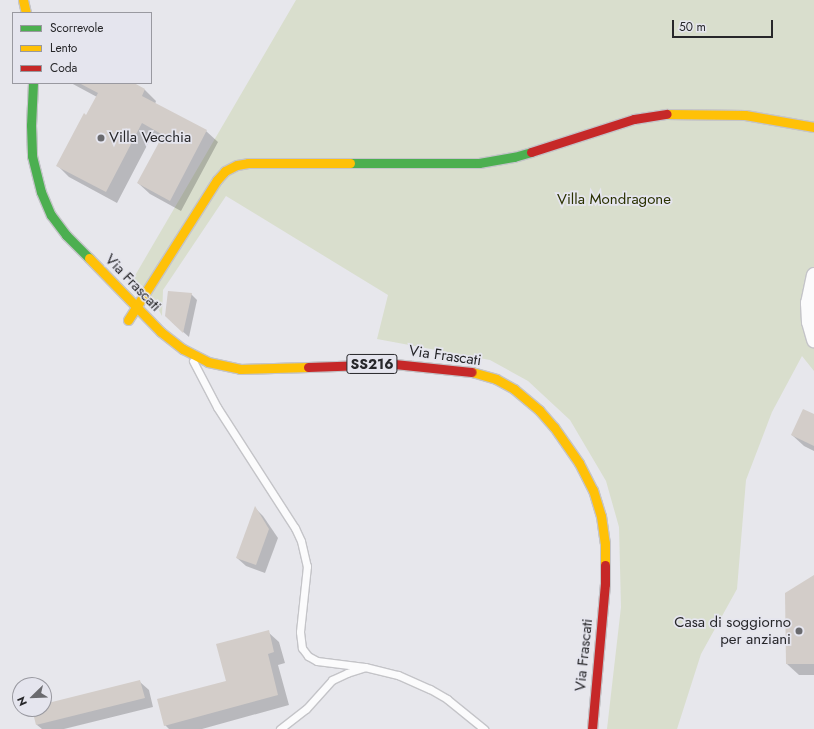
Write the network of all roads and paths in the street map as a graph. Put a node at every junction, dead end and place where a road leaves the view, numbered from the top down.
1 (23, 0) edge
2 (26, 12) edge
3 (33, 84) edge
4 (814, 127) edge
5 (814, 275) edge
6 (136, 307) junction
7 (128, 320) dead end
8 (814, 340) edge
9 (190, 353) junction
10 (365, 667) junction
11 (280, 729) edge
12 (484, 729) edge
13 (592, 729) edge

1 - 2 main road
3 - 6 main road, Via Frascati / SS216
4 - 6 main road
5 - 8 street
6 - 7 main road
6 - 9 main road, Via Frascati / SS216
9 - 10 lane
9 - 13 main road, Via Frascati / SS216
10 - 11 lane
10 - 12 lane

